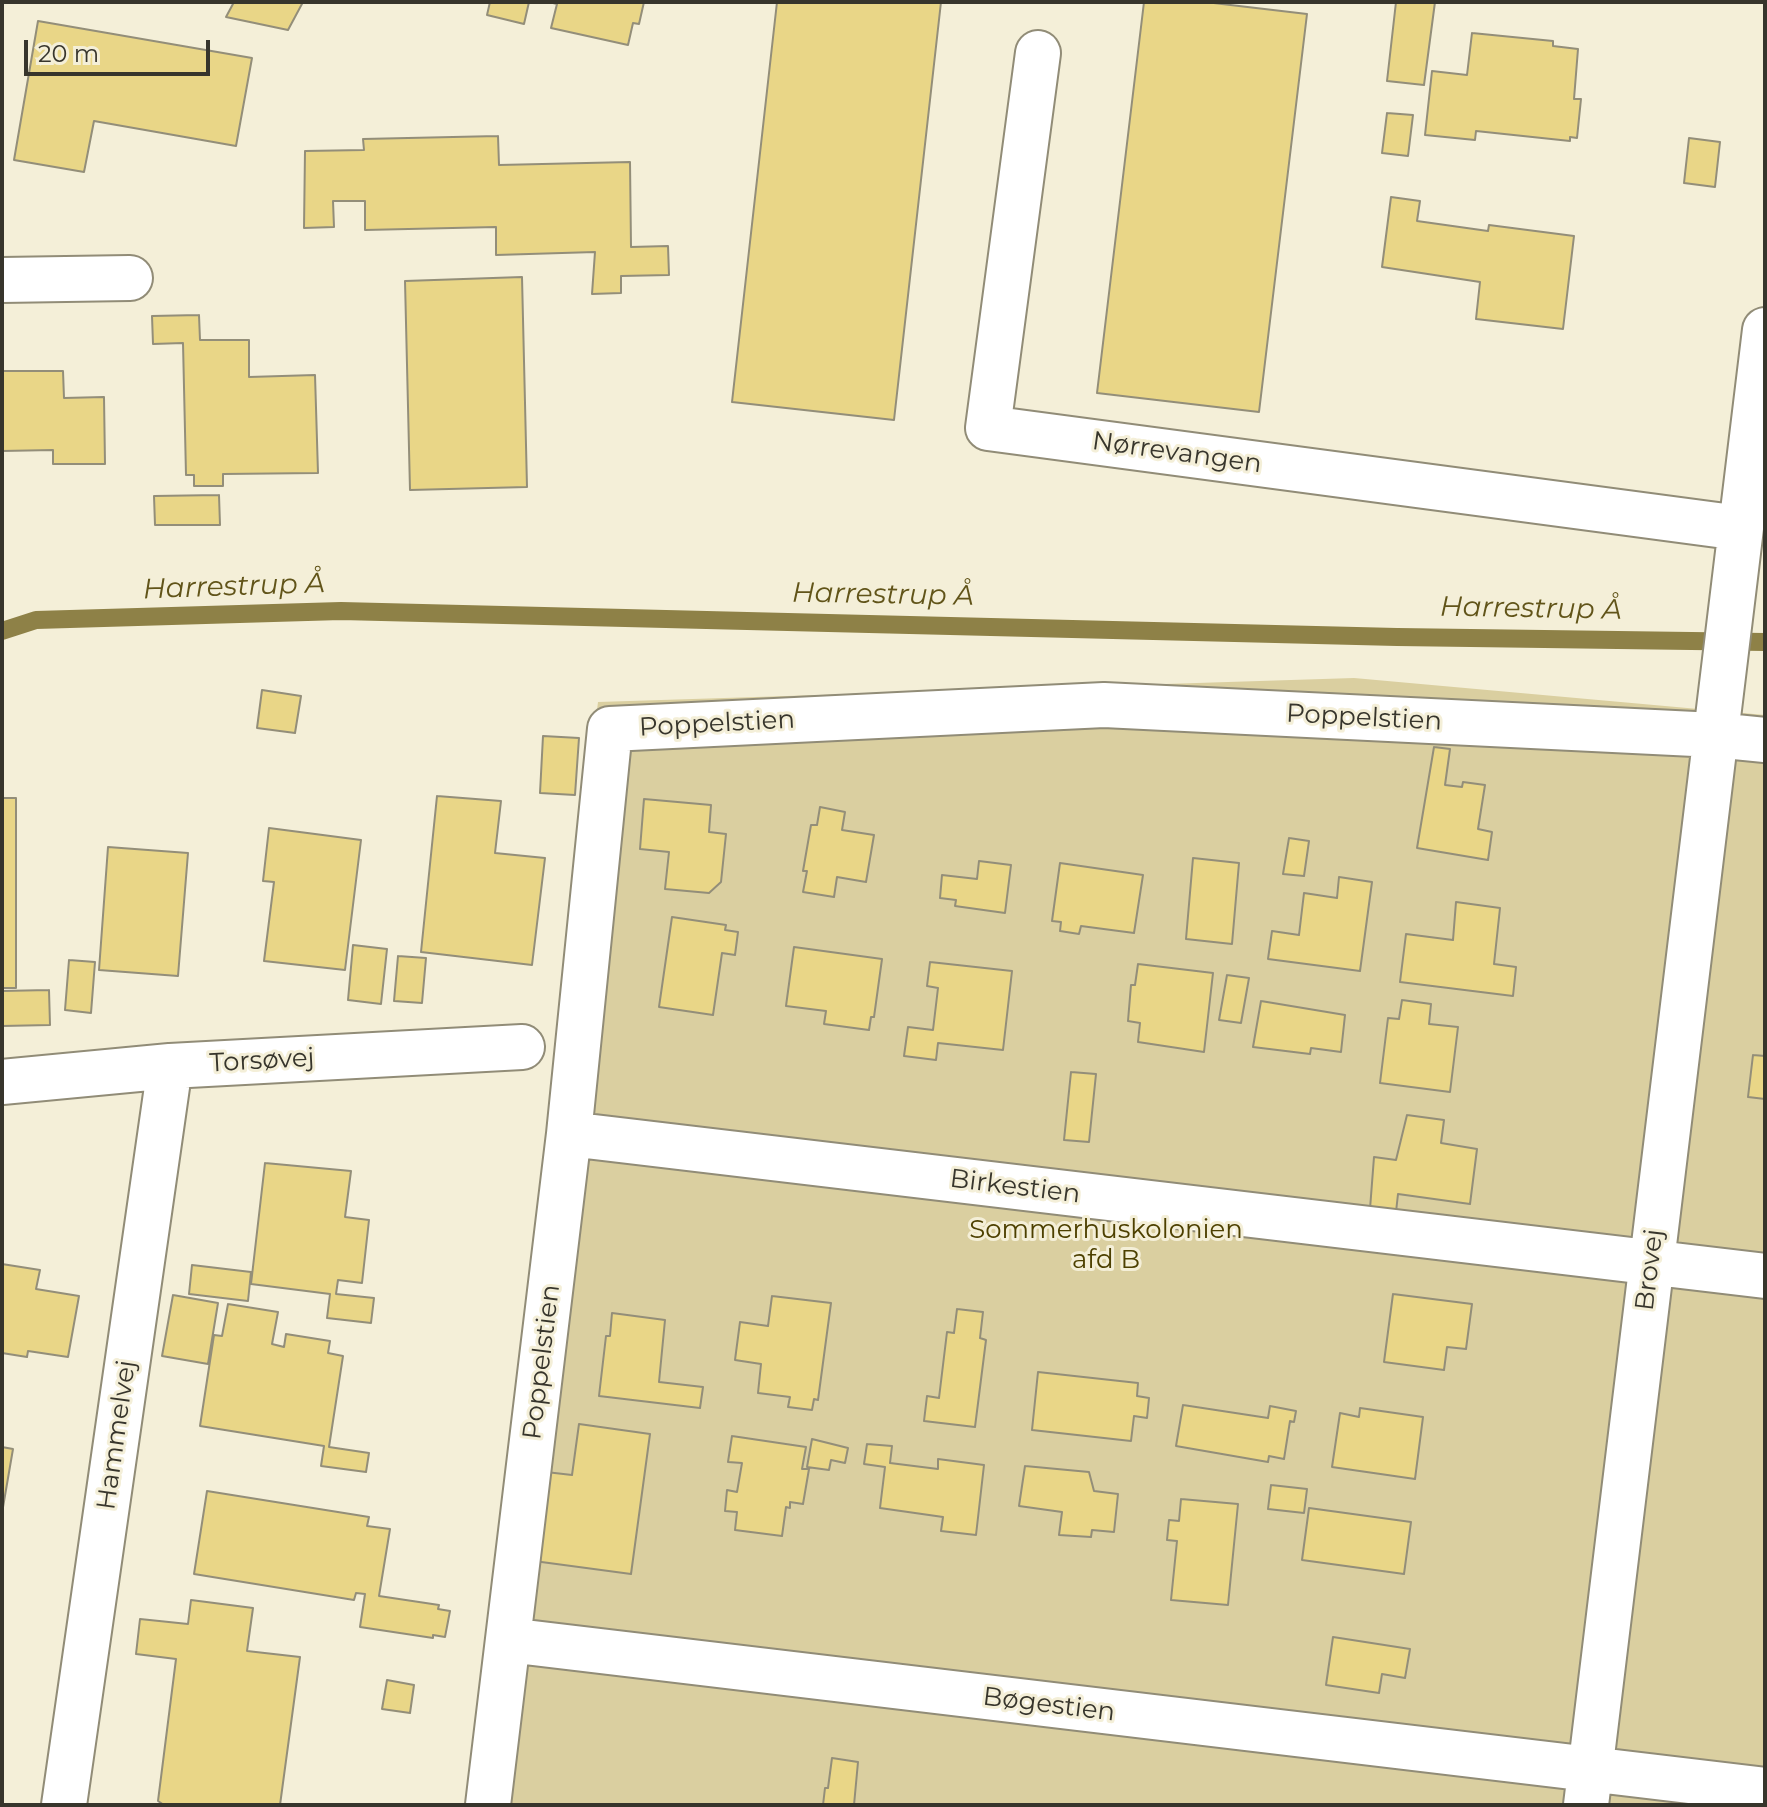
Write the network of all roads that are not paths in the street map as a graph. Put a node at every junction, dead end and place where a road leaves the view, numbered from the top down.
1 (1038, 53) dead end
2 (130, 278) dead end
3 (2, 280) edge
4 (1765, 330) edge
5 (1740, 528) junction
6 (1716, 724) junction
7 (1765, 740) edge
8 (522, 1047) dead end
9 (170, 1066) junction
10 (2, 1082) edge
11 (569, 1134) junction
12 (1651, 1263) junction
13 (1765, 1276) edge
14 (508, 1640) junction
15 (1588, 1787) edge
16 (1765, 1790) edge
17 (64, 1805) edge
18 (488, 1805) edge

1 - 5 street, Nørrevangen
2 - 3 street
4 - 5 street
5 - 6 street
6 - 7 street
6 - 11 street, Poppelstien
6 - 12 street, Brovej
8 - 9 street, Torsøvej
9 - 10 street, Torsøvej
9 - 17 street, Hammelvej
11 - 12 street, Birkestien
11 - 14 street, Poppelstien
12 - 13 street, Birkestien
12 - 15 street, Brovej
14 - 15 street, Bøgestien
14 - 18 street, Poppelstien
15 - 16 street, Bøgestien

